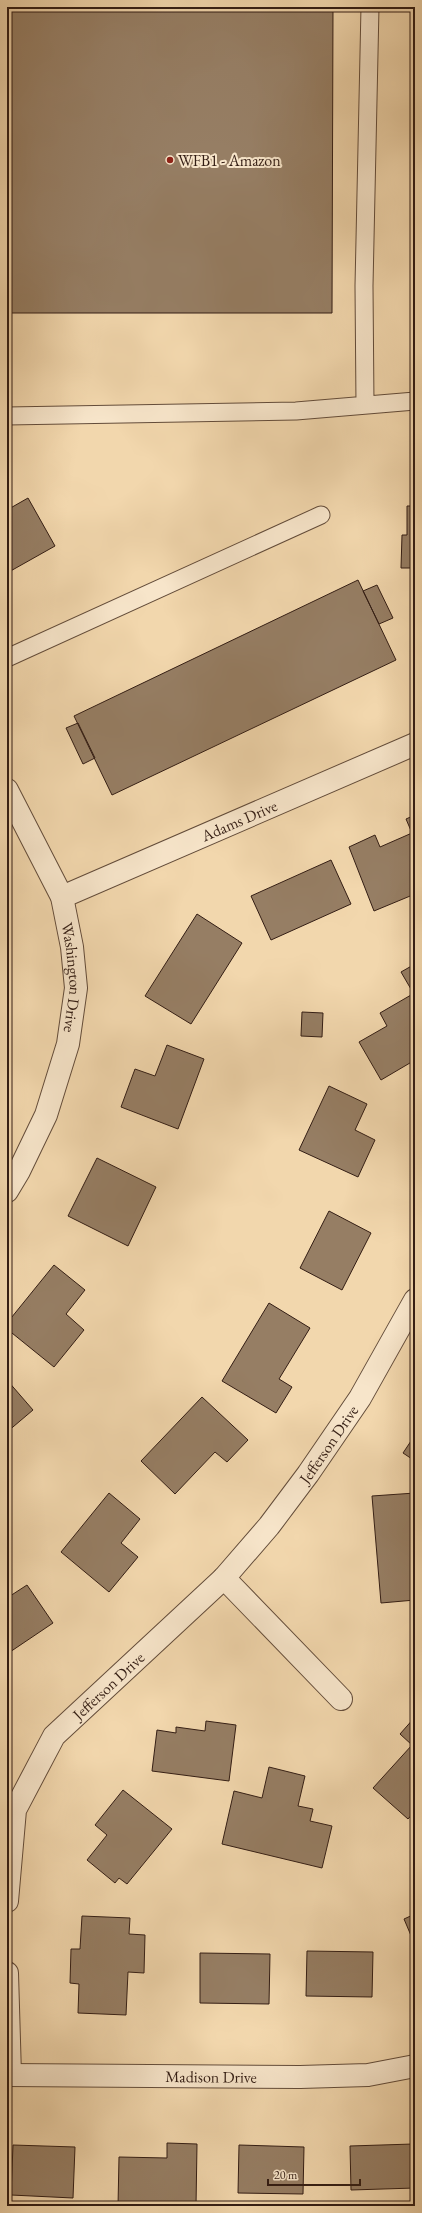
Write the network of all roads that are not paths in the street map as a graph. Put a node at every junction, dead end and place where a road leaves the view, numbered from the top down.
1 (370, 7) edge
2 (415, 401) edge
3 (365, 405) junction
4 (7, 416) edge
5 (321, 515) dead end
6 (7, 658) edge
7 (415, 744) edge
8 (7, 790) edge
9 (62, 897) junction
10 (7, 1191) edge
11 (415, 1300) edge
12 (224, 1578) junction
13 (341, 1699) dead end
14 (11, 1808) edge
15 (7, 1900) edge
16 (7, 1973) edge
17 (415, 2066) edge
18 (8, 2075) edge

1 - 3 lane
2 - 3 lane
3 - 4 lane
5 - 6 lane
7 - 9 street, Adams Drive
8 - 9 street, Washington Drive
9 - 10 street, Washington Drive
11 - 12 street, Jefferson Drive
12 - 13 street
12 - 14 street, Jefferson Drive
14 - 15 street, Jefferson Drive
16 - 18 street
17 - 18 street, Madison Drive

